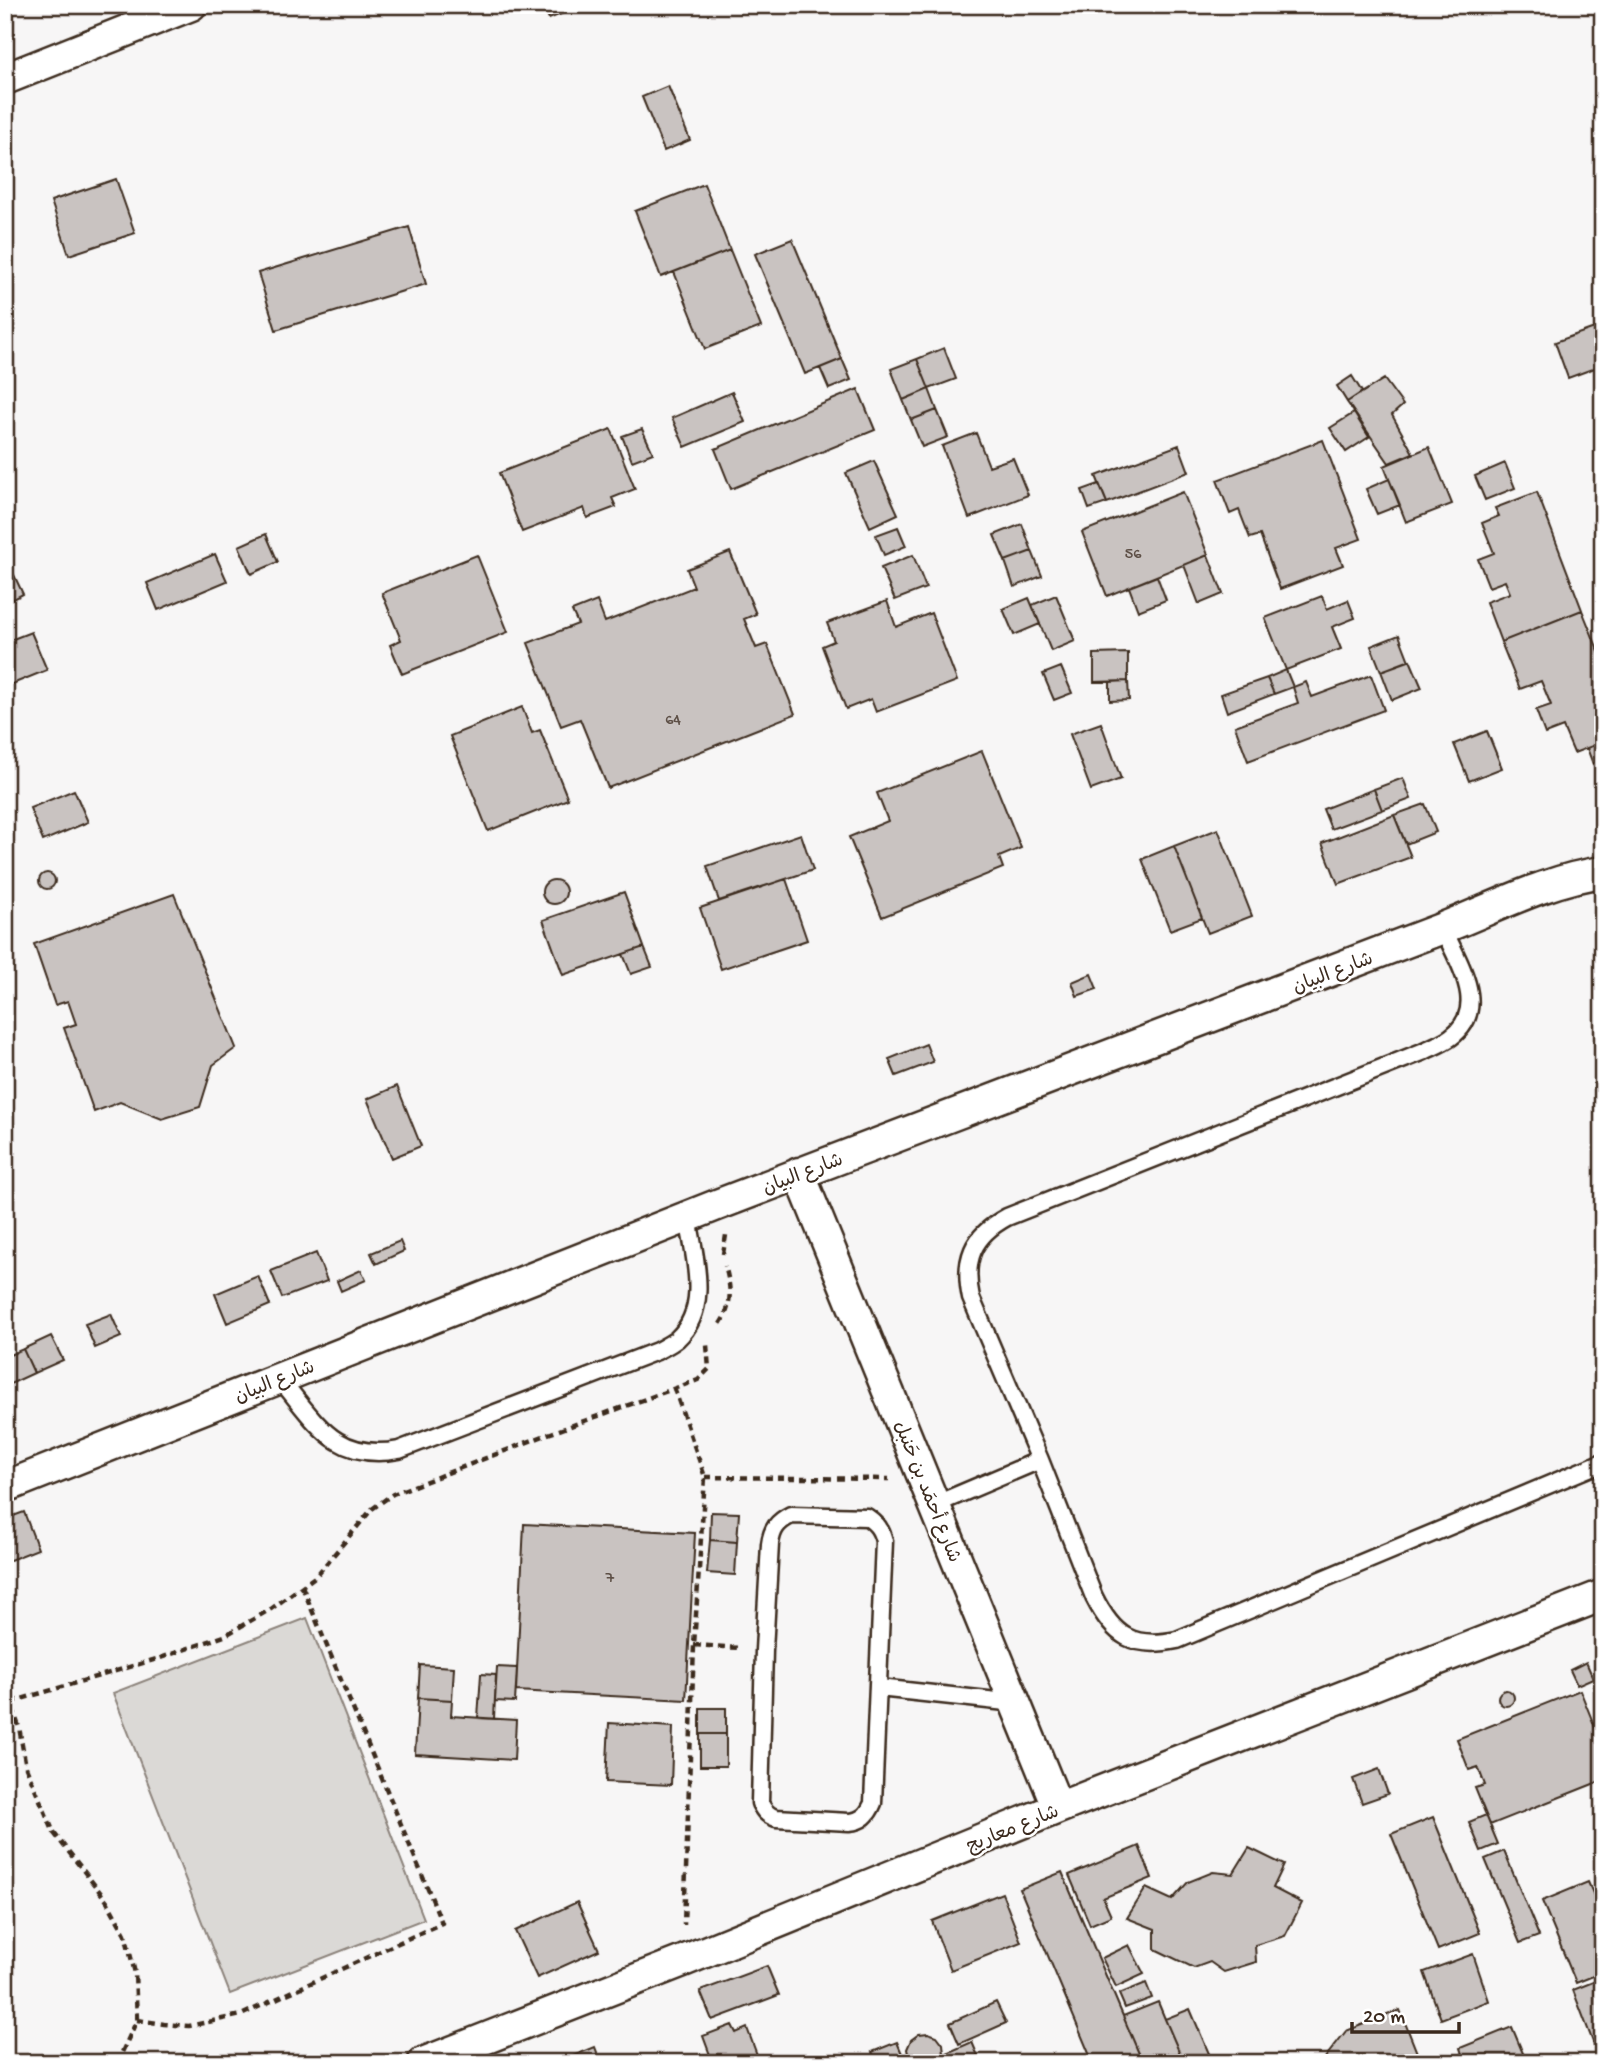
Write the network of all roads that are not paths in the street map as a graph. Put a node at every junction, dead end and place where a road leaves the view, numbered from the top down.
1 (191, 5) edge
2 (5, 79) edge
3 (1603, 872) edge
4 (1443, 928) junction
5 (799, 1173) junction
6 (688, 1217) junction
7 (279, 1378) junction
8 (1040, 1460) junction
9 (1603, 1462) edge
10 (5, 1487) edge
11 (929, 1492) junction
12 (1603, 1595) edge
13 (878, 1688) junction
14 (1015, 1703) junction
15 (1058, 1808) junction
16 (424, 2063) edge

1 - 2 street
3 - 4 street, شارع البيان
4 - 5 street, شارع البيان
4 - 8 lane
5 - 6 street, شارع البيان
5 - 11 street, شارع أحمَد بن حَنبل
6 - 7 street, شارع البيان
6 - 7 lane
7 - 10 street, شارع البيان
8 - 9 lane
8 - 11 lane
11 - 14 street, شارع أحمَد بن حَنبل
12 - 15 street, شارع معاريج
13 - 13 lane
13 - 14 lane
14 - 15 street, شارع أحمَد بن حَنبل
15 - 16 street, شارع معاريج

